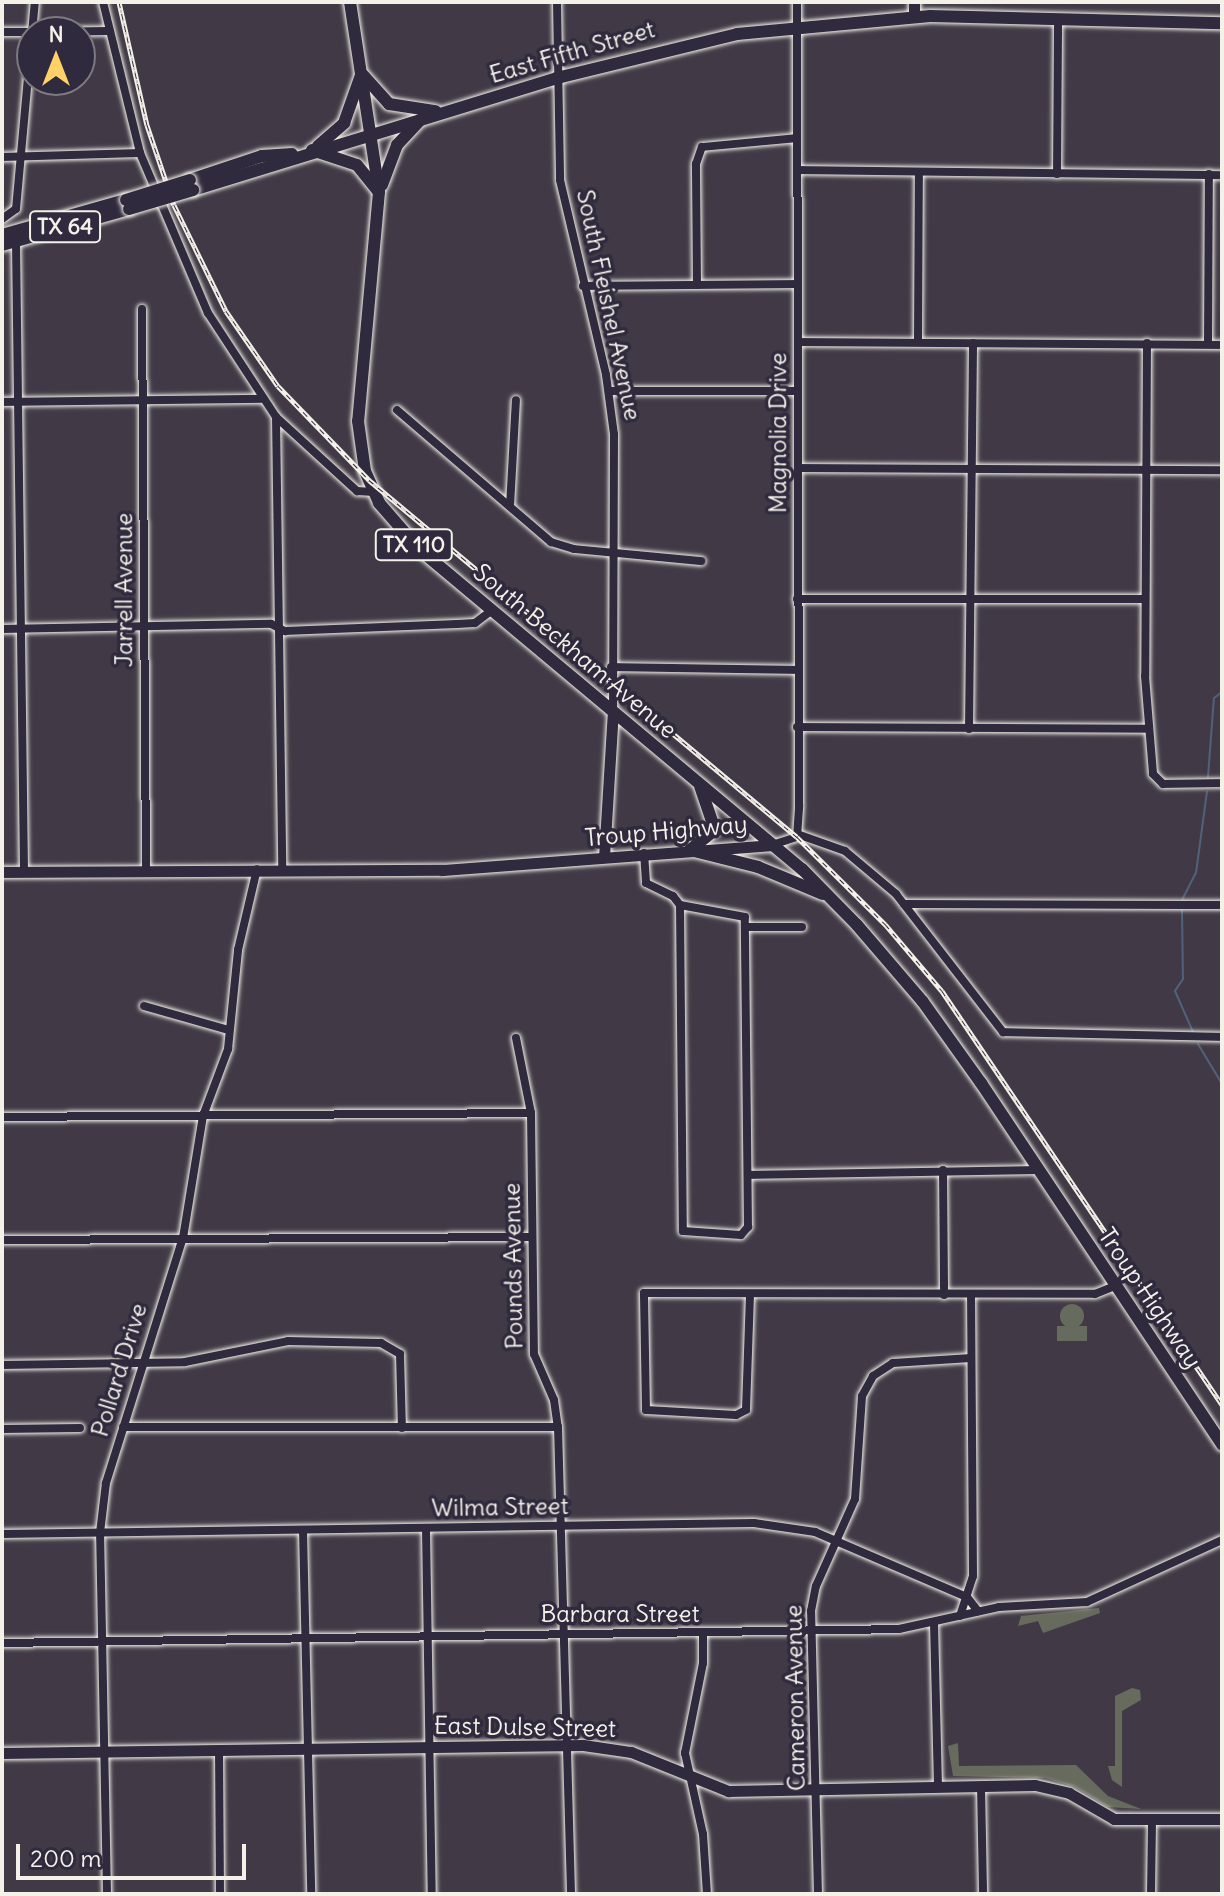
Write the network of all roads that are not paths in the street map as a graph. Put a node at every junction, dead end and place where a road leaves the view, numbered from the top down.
1 (103, 2) edge
2 (350, 2) edge
3 (557, 2) edge
4 (797, 2) edge
5 (914, 2) edge
6 (914, 16) junction
7 (1058, 19) junction
8 (1222, 23) edge
9 (797, 26) junction
10 (96, 31) edge
11 (108, 31) junction
12 (362, 72) junction
13 (557, 78) junction
14 (26, 96) edge
15 (441, 112) junction
16 (423, 117) junction
17 (372, 133) junction
18 (797, 138) junction
19 (306, 152) junction
20 (140, 153) junction
21 (2, 157) edge
22 (20, 157) junction
23 (798, 170) junction
24 (919, 173) junction
25 (1057, 174) junction
26 (1209, 174) junction
27 (1222, 175) edge
28 (379, 192) junction
29 (127, 204) junction
30 (2, 219) edge
31 (2, 235) edge
32 (16, 242) junction
33 (2, 245) edge
34 (798, 284) junction
35 (697, 285) junction
36 (583, 286) junction
37 (142, 309) dead end
38 (918, 341) junction
39 (799, 342) junction
40 (973, 343) junction
41 (1147, 343) junction
42 (1208, 344) junction
43 (1222, 345) edge
44 (609, 391) junction
45 (798, 391) junction
46 (143, 399) junction
47 (263, 399) junction
48 (516, 400) dead end
49 (21, 401) junction
50 (2, 402) edge
51 (397, 410) dead end
52 (276, 417) junction
53 (798, 468) junction
54 (1147, 469) junction
55 (972, 470) junction
56 (1222, 470) edge
57 (374, 492) junction
58 (510, 506) junction
59 (613, 550) junction
60 (701, 561) dead end
61 (797, 599) junction
62 (970, 599) junction
63 (1145, 599) junction
64 (492, 610) junction
65 (144, 627) junction
66 (278, 627) junction
67 (2, 629) edge
68 (23, 629) junction
69 (611, 667) junction
70 (798, 670) junction
71 (613, 711) junction
72 (797, 727) junction
73 (969, 729) junction
74 (1148, 729) junction
75 (698, 783) junction
76 (1222, 783) edge
77 (797, 834) junction
78 (771, 845) junction
79 (690, 850) junction
80 (644, 853) junction
81 (604, 857) junction
82 (257, 869) junction
83 (282, 869) junction
84 (146, 870) junction
85 (24, 871) junction
86 (2, 872) edge
87 (829, 897) junction
88 (904, 904) junction
89 (680, 905) junction
90 (1222, 905) edge
91 (745, 927) junction
92 (802, 927) dead end
93 (144, 1006) dead end
94 (229, 1030) junction
95 (1222, 1037) edge
96 (516, 1038) dead end
97 (531, 1113) junction
98 (203, 1116) junction
99 (2, 1117) edge
100 (943, 1170) junction
101 (1035, 1170) junction
102 (748, 1175) junction
103 (532, 1237) junction
104 (183, 1238) junction
105 (2, 1240) edge
106 (1115, 1286) junction
107 (971, 1294) junction
108 (750, 1295) junction
109 (944, 1295) junction
110 (971, 1358) junction
111 (144, 1361) junction
112 (2, 1365) edge
113 (123, 1427) junction
114 (558, 1427) junction
115 (80, 1428) dead end
116 (402, 1428) junction
117 (2, 1429) edge
118 (1222, 1445) edge
119 (560, 1526) junction
120 (426, 1529) junction
121 (303, 1530) junction
122 (100, 1533) junction
123 (2, 1534) edge
124 (1222, 1540) edge
125 (838, 1541) junction
126 (967, 1597) junction
127 (978, 1611) junction
128 (960, 1616) junction
129 (934, 1623) junction
130 (811, 1631) junction
131 (564, 1634) junction
132 (427, 1635) junction
133 (703, 1635) junction
134 (306, 1636) junction
135 (104, 1641) junction
136 (2, 1643) edge
137 (567, 1745) junction
138 (430, 1747) junction
139 (307, 1748) junction
140 (219, 1750) junction
141 (106, 1752) junction
142 (2, 1753) edge
143 (686, 1775) junction
144 (981, 1786) junction
145 (938, 1787) junction
146 (816, 1790) junction
147 (1222, 1819) edge
148 (1152, 1821) junction
149 (107, 1894) edge
150 (220, 1894) edge
151 (311, 1894) edge
152 (432, 1894) edge
153 (571, 1894) edge
154 (707, 1894) edge
155 (818, 1894) edge
156 (983, 1894) edge
157 (1151, 1894) edge

1 - 11 street
2 - 12 main road, South Beckham Avenue
3 - 13 street, South Fleishel Avenue
4 - 9 street, Magnolia Drive
5 - 6 street
6 - 7 main road, East Fifth Street / TX 64
6 - 9 main road, East Fifth Street / TX 64
7 - 8 main road, East Fifth Street / TX 64
7 - 25 street
9 - 13 main road, East Fifth Street / TX 64
9 - 18 street, Magnolia Drive
10 - 11 street
11 - 20 street
12 - 15 main road
12 - 17 main road, South Beckham Avenue
12 - 19 main road
13 - 15 main road, East Fifth Street / TX 64
13 - 36 street, South Fleishel Avenue
14 - 22 street
15 - 16 main road, East Fifth Street / TX 64
16 - 17 main road, East Fifth Street / TX 64
16 - 28 main road
17 - 19 main road, East Fifth Street / TX 64
17 - 28 main road, South Beckham Avenue / TX 110
18 - 23 street, Magnolia Drive
18 - 35 street
19 - 28 main road
19 - 29 main road, TX 64, bridge
20 - 22 street
20 - 47 street
21 - 22 street
22 - 30 street
23 - 24 street
23 - 34 street, Magnolia Drive
24 - 25 street
24 - 38 street
25 - 26 street
26 - 27 street
26 - 42 street
28 - 57 main road, South Beckham Avenue / TX 110
29 - 31 main road, TX 64
29 - 32 main road, TX 64
32 - 33 main road, TX 64
32 - 49 street
34 - 35 street
34 - 39 street, Magnolia Drive
35 - 36 street
36 - 44 street, South Fleishel Avenue
37 - 46 street, Jarrell Avenue
38 - 39 street
38 - 40 street
39 - 45 street, Magnolia Drive
40 - 41 street
40 - 55 street
41 - 42 street
41 - 54 street
42 - 43 street
44 - 45 street
44 - 59 street, South Fleishel Avenue
45 - 53 street, Magnolia Drive
46 - 47 street
46 - 49 street
46 - 65 street, Jarrell Avenue
47 - 52 street
48 - 58 street
49 - 50 street
49 - 68 street
51 - 58 street
52 - 57 street
52 - 66 street
53 - 55 street
53 - 61 street, Magnolia Drive
54 - 55 street
54 - 56 street
54 - 63 street
55 - 62 street
57 - 64 main road, South Beckham Avenue / TX 110
58 - 59 street
59 - 60 street
59 - 69 street, South Fleishel Avenue
61 - 62 street
61 - 70 street, Magnolia Drive
62 - 63 street
62 - 73 street
63 - 74 street
64 - 66 street
64 - 71 main road, South Beckham Avenue / TX 110
65 - 66 street
65 - 68 street
65 - 84 street, Jarrell Avenue
66 - 83 street
67 - 68 street
68 - 85 street
69 - 70 street
69 - 71 street, South Fleishel Avenue
70 - 72 street, Magnolia Drive
71 - 75 main road, South Beckham Avenue / TX 110
71 - 81 street, South Fleishel Avenue
72 - 73 street
72 - 77 street, Magnolia Drive
73 - 74 street
74 - 76 street
75 - 78 main road, South Beckham Avenue / TX 110
75 - 79 main road
77 - 78 street
77 - 88 street
78 - 79 street, Troup Highway
78 - 87 main road, Troup Highway / TX 110
79 - 80 street, Troup Highway
79 - 87 main road
80 - 81 street, Troup Highway
80 - 89 street
81 - 83 street, Troup Highway
82 - 83 street, Troup Highway
82 - 84 street, Troup Highway
82 - 94 street, Pollard Drive
84 - 85 street, Troup Highway
85 - 86 street, Troup Highway
87 - 101 main road, Troup Highway
88 - 90 street
88 - 95 street
89 - 91 street
89 - 102 street
91 - 92 street
91 - 102 street
93 - 94 street
94 - 98 street, Pollard Drive
96 - 97 street, Pounds Avenue
97 - 98 street
97 - 103 street, Pounds Avenue
98 - 99 street
98 - 104 street, Pollard Drive
100 - 101 street
100 - 102 street
100 - 109 street
101 - 106 main road, Troup Highway
103 - 104 street
103 - 114 street, Pounds Avenue
104 - 105 street
104 - 111 street, Pollard Drive
106 - 107 street
106 - 118 main road, Troup Highway
107 - 109 street
107 - 110 street
108 - 108 street
108 - 109 street
110 - 125 street, Cameron Avenue
110 - 126 street
111 - 112 street
111 - 113 street, Pollard Drive
111 - 116 street
113 - 116 street
113 - 122 street, Pollard Drive
114 - 116 street
114 - 119 street, Pounds Avenue
115 - 117 street
119 - 120 street, Wilma Street
119 - 125 street, Wilma Street
119 - 131 street, Pounds Avenue
120 - 121 street, Wilma Street
120 - 132 street
121 - 122 street, Wilma Street
121 - 134 street
122 - 123 street, Wilma Street
122 - 135 street, Pollard Drive
124 - 127 street, Barbara Street
125 - 126 street, Wilma Street
125 - 130 street, Cameron Avenue
126 - 127 street, Wilma Street
126 - 128 street
127 - 128 street, Barbara Street
128 - 129 street, Barbara Street
129 - 130 street, Barbara Street
129 - 145 street
130 - 133 street, Barbara Street
130 - 146 street, Cameron Avenue
131 - 132 street, Barbara Street
131 - 133 street, Barbara Street
131 - 137 street, Pounds Avenue
132 - 134 street, Barbara Street
132 - 138 street
133 - 143 street
134 - 135 street, Barbara Street
134 - 139 street
135 - 136 street, Barbara Street
135 - 141 street, Pollard Drive
137 - 138 street, East Dulse Street
137 - 143 street, East Dulse Street
137 - 153 street, Pounds Avenue
138 - 139 street, East Dulse Street
138 - 152 street
139 - 140 street, East Dulse Street
139 - 151 street
140 - 141 street, East Dulse Street
140 - 150 street
141 - 142 street, East Dulse Street
141 - 149 street, Pollard Drive
143 - 146 street, East Dulse Street
143 - 154 street
144 - 145 street, East Dulse Street
144 - 148 street, East Dulse Street
144 - 156 street
145 - 146 street, East Dulse Street
146 - 155 street, Cameron Avenue
147 - 148 street, East Dulse Street
148 - 157 street

